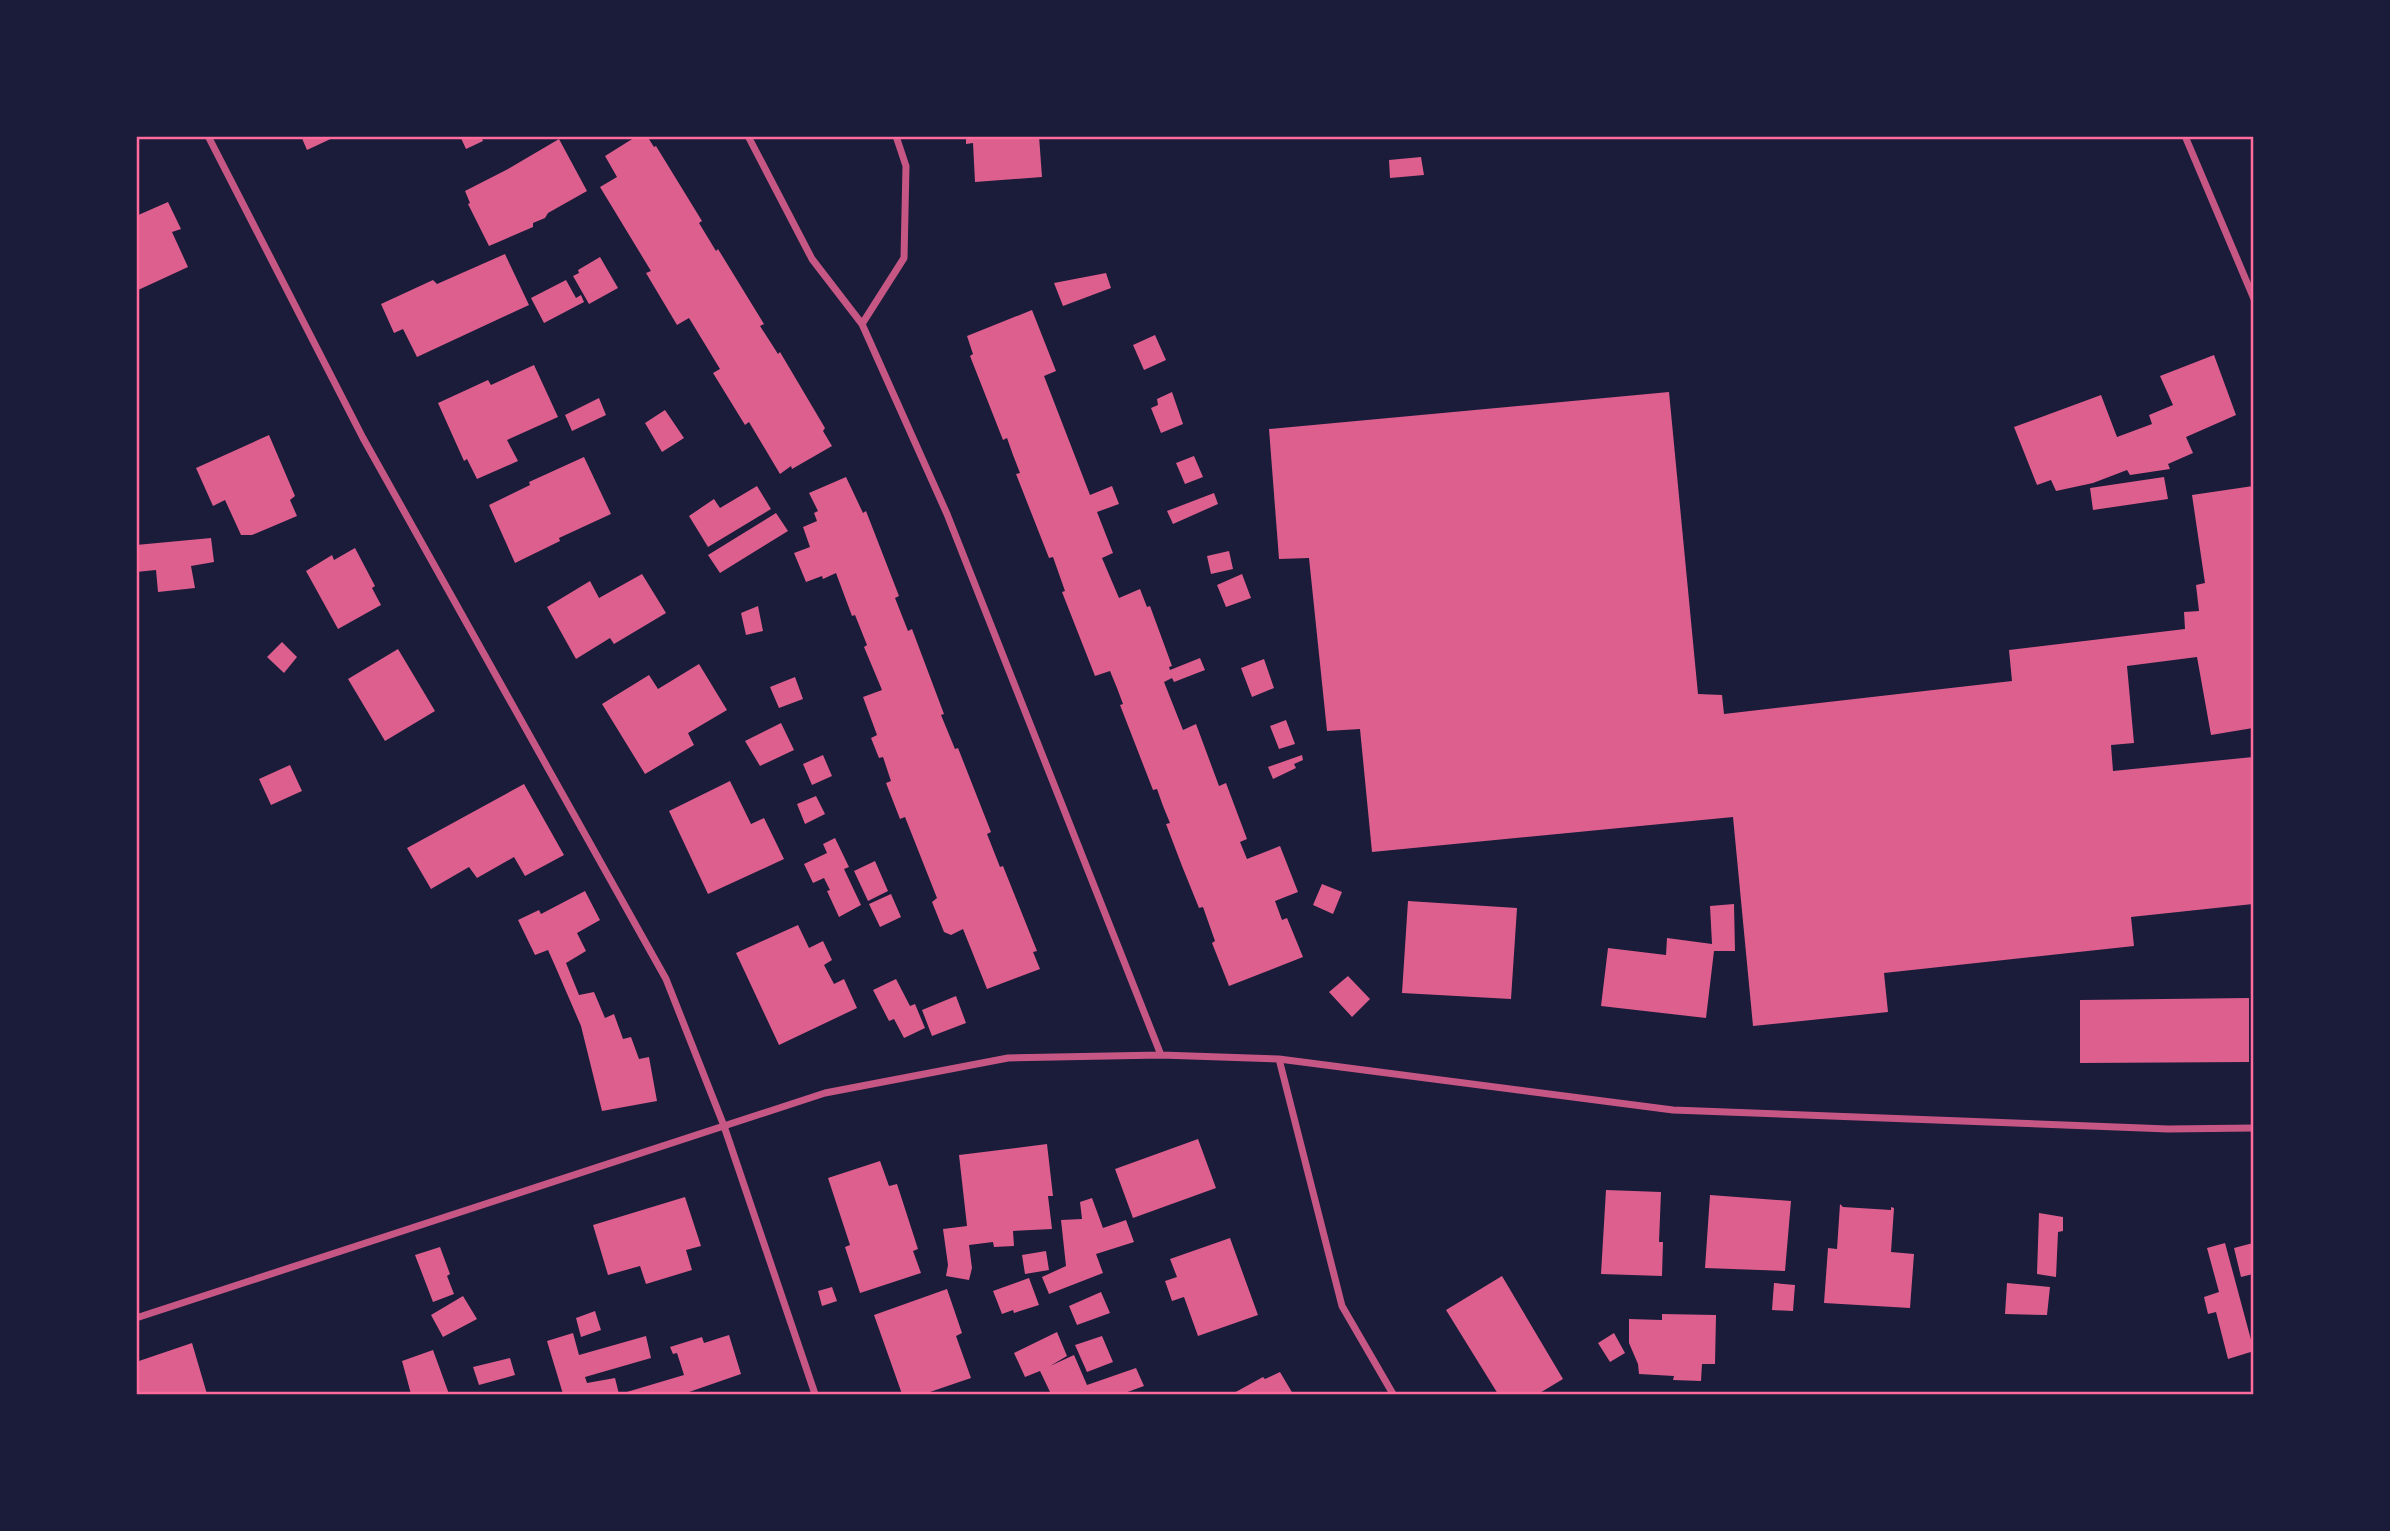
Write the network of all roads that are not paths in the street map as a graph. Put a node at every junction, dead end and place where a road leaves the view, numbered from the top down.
1 (208, 136) edge
2 (748, 136) edge
3 (896, 136) edge
4 (2185, 136) edge
5 (2253, 299) edge
6 (862, 324) junction
7 (1161, 1055) junction
8 (1279, 1059) junction
9 (724, 1126) junction
10 (2253, 1128) edge
11 (136, 1318) edge
12 (816, 1395) edge
13 (1393, 1395) edge

1 - 9 street
2 - 6 street
3 - 6 street
4 - 5 street
6 - 7 street
7 - 8 street
7 - 9 street
8 - 10 street
8 - 13 street
9 - 11 street
9 - 12 street

